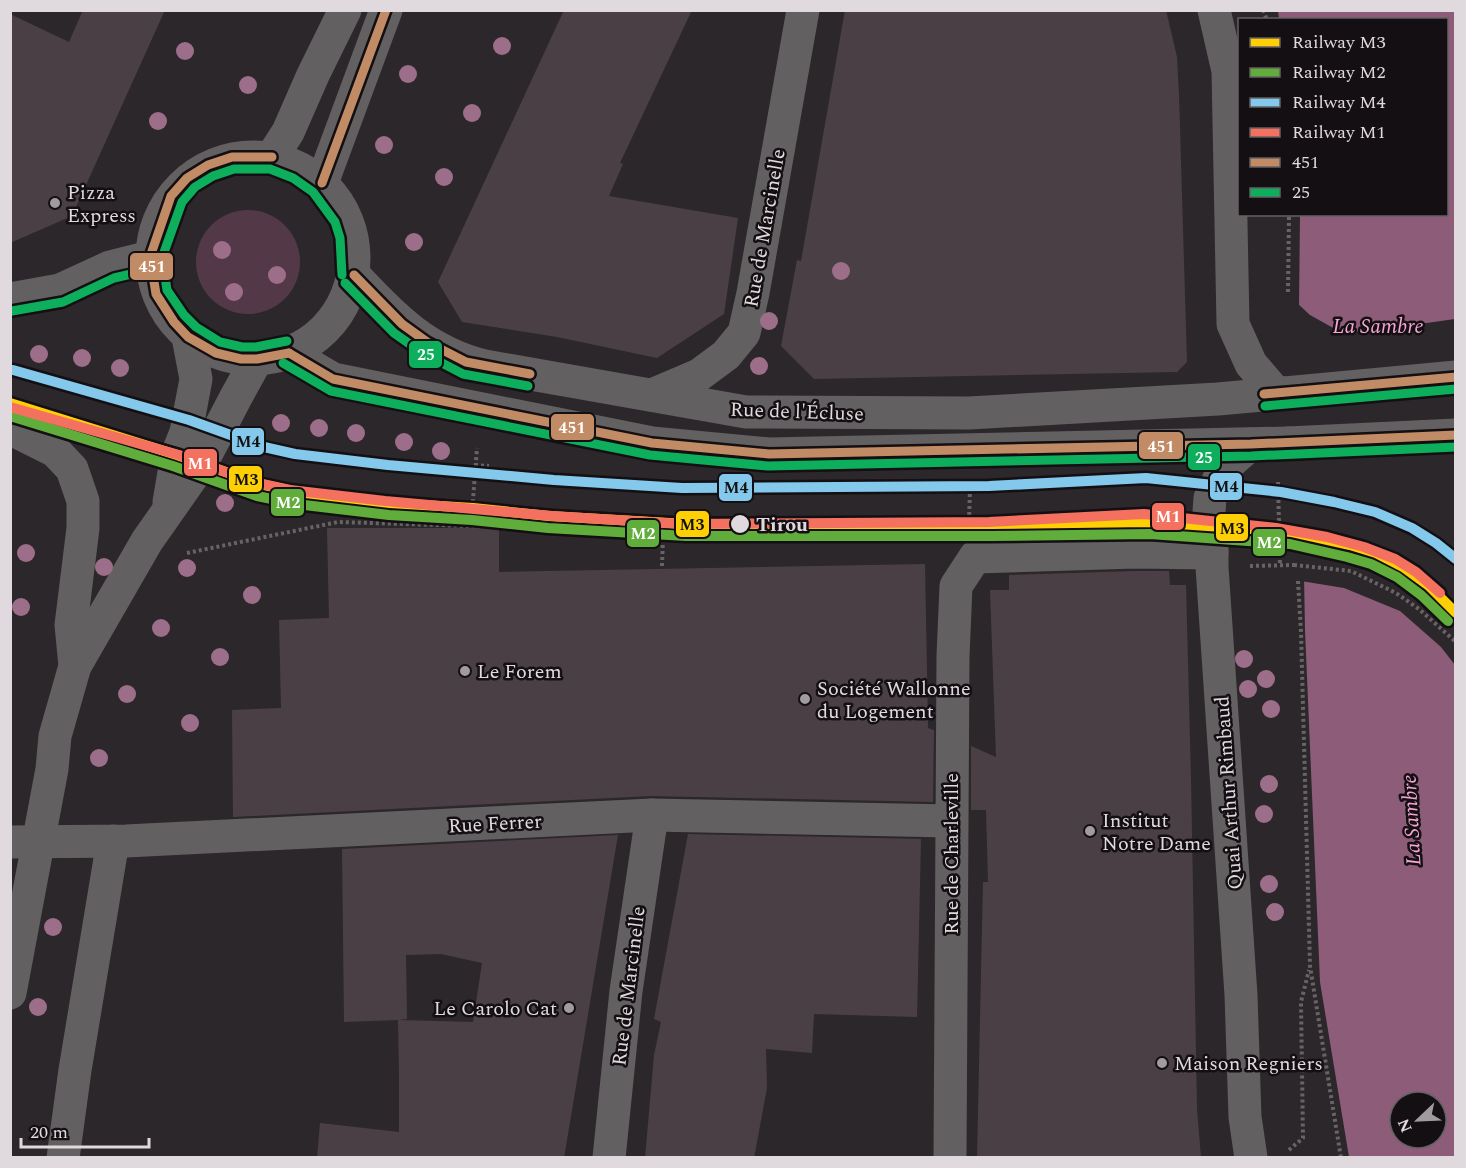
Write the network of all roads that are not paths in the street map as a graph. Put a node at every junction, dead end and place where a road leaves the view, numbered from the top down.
1 (345, 10) edge
2 (386, 10) edge
3 (804, 10) edge
4 (1214, 10) edge
5 (272, 158) junction
6 (322, 183) junction
7 (150, 257) junction
8 (354, 275) junction
9 (10, 299) edge
10 (188, 337) junction
11 (289, 353) junction
12 (257, 359) junction
13 (1455, 376) edge
14 (1280, 393) junction
15 (652, 395) junction
16 (10, 430) edge
17 (1455, 435) edge
18 (1272, 444) junction
19 (167, 513) junction
20 (1212, 553) junction
21 (75, 666) junction
22 (652, 815) junction
23 (951, 821) junction
24 (113, 841) junction
25 (25, 842) edge
26 (10, 993) edge
27 (63, 1158) edge
28 (609, 1158) edge
29 (950, 1158) edge
30 (1251, 1158) edge

1 - 5 main road
2 - 6 main road
3 - 15 street, Rue de Marcinelle
4 - 14 street
5 - 6 main road
5 - 7 main road
6 - 8 main road
7 - 9 main road
7 - 10 main road
8 - 11 main road
8 - 15 main road, Rue de l'Écluse
10 - 12 main road
10 - 19 street
11 - 12 main road
11 - 18 main road, Rue de l'Écluse
12 - 19 street
13 - 14 main road, Rue de l'Écluse, bridge
14 - 15 main road, Rue de l'Écluse
16 - 21 street
17 - 18 main road, Rue de l'Écluse, bridge
18 - 20 street, Quai Arthur Rimbaud
19 - 21 street
20 - 23 street, Rue de Charleville
20 - 30 street, Quai Arthur Rimbaud
21 - 25 street
22 - 23 street, Rue Ferrer
22 - 24 street, Rue Ferrer
22 - 28 street, Rue de Marcinelle
23 - 29 street, Rue de Charleville
24 - 25 street, Rue Ferrer
24 - 27 street
25 - 26 street

